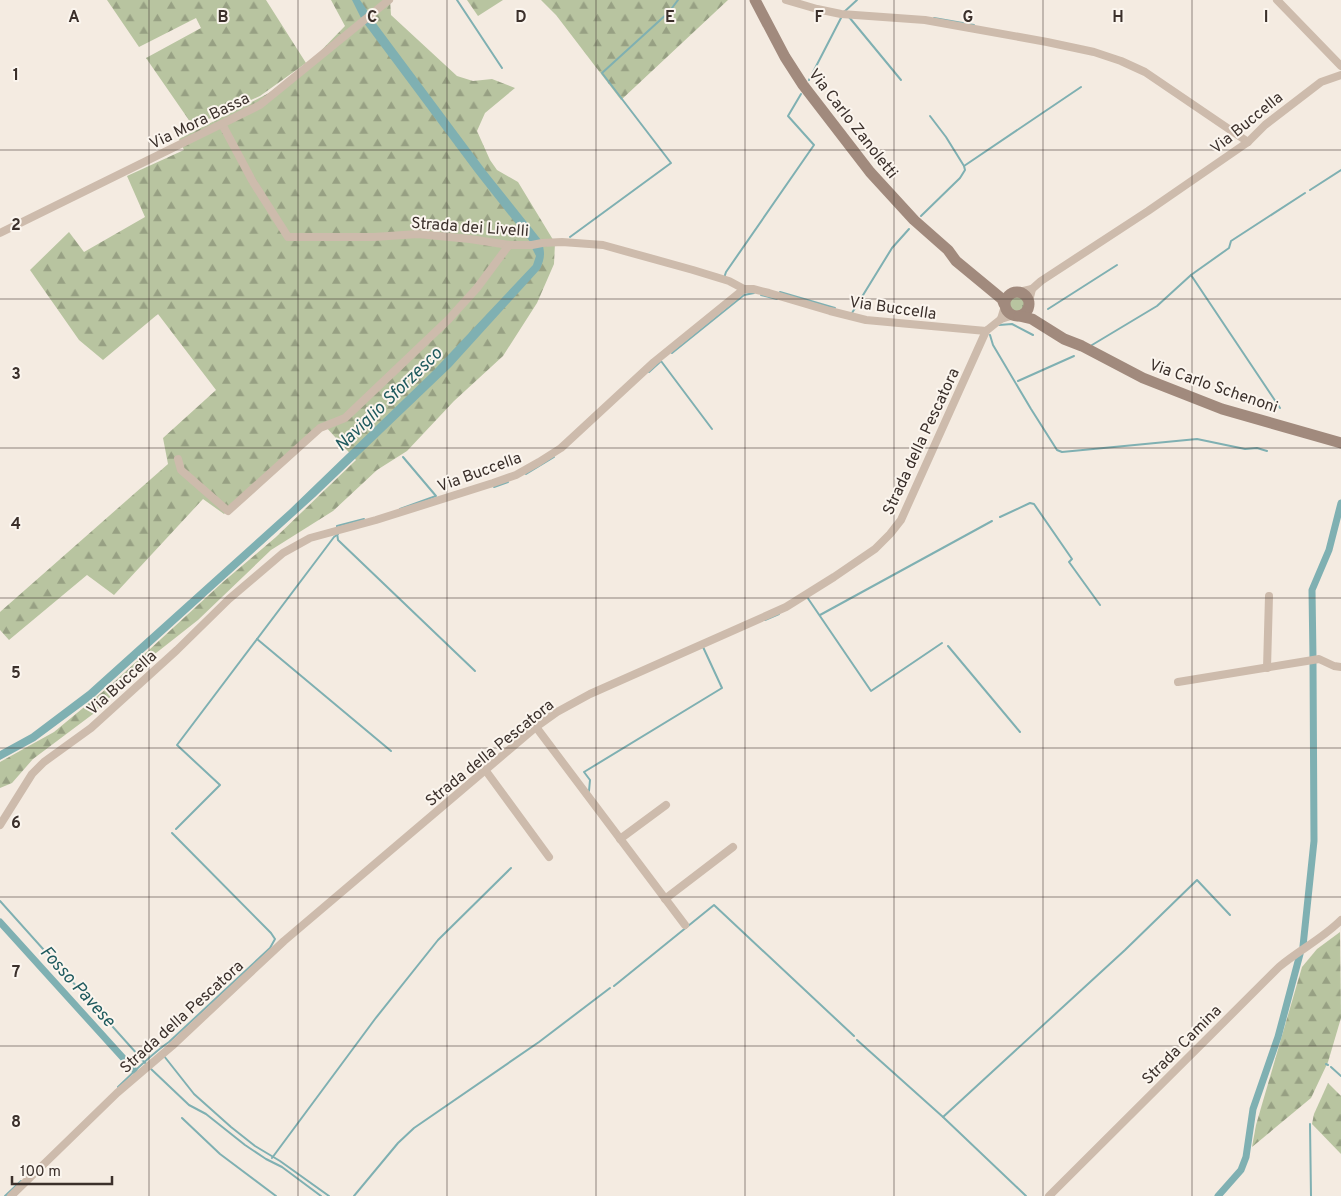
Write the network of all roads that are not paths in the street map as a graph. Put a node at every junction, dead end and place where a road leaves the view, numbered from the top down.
1 (389, 0) edge
2 (755, 0) edge
3 (786, 0) edge
4 (1277, 0) edge
5 (1341, 66) edge
6 (1341, 75) edge
7 (222, 124) junction
8 (1248, 142) junction
9 (0, 233) edge
10 (509, 246) junction
11 (948, 250) junction
12 (744, 289) junction
13 (1032, 289) junction
14 (1015, 292) junction
15 (1029, 304) junction
16 (1004, 305) junction
17 (1016, 316) junction
18 (1000, 319) junction
19 (986, 331) junction
20 (1082, 346) junction
21 (1341, 443) edge
22 (178, 459) dead end
23 (1269, 596) dead end
24 (1341, 667) edge
25 (1267, 668) junction
26 (1178, 682) dead end
27 (536, 727) junction
28 (486, 771) junction
29 (666, 805) dead end
30 (0, 825) edge
31 (620, 839) junction
32 (733, 847) dead end
33 (549, 857) dead end
34 (665, 899) junction
35 (1341, 920) edge
36 (685, 925) dead end
37 (11, 1196) edge
38 (1049, 1196) edge

1 - 7 street, Via Mora Bassa
2 - 11 main road, Via Carlo Zanoletti
3 - 8 street
4 - 5 street
6 - 8 street, Via Buccella
7 - 9 street, Via Mora Bassa
7 - 10 street, Strada dei Livelli
8 - 13 street, Via Buccella
10 - 12 street, Strada dei Livelli
10 - 22 street
11 - 14 main road, Via Carlo Zanoletti
11 - 16 main road, Via Carlo Zanoletti
12 - 19 street, Via Buccella
12 - 30 street, Via Buccella
13 - 14 street, Via Buccella
13 - 15 street
14 - 15 main road
14 - 16 main road
15 - 17 main road
15 - 20 main road, Via Carlo Schenoni
16 - 17 main road
16 - 18 street
17 - 18 street
17 - 20 main road, Via Carlo Schenoni
18 - 19 street
19 - 27 street, Strada della Pescatora
20 - 21 main road, Via Carlo Schenoni
23 - 25 street
24 - 25 street
25 - 26 street
27 - 28 street, Strada della Pescatora
27 - 31 street
28 - 33 street
28 - 37 street, Strada della Pescatora
29 - 31 street
31 - 34 street
32 - 34 street
34 - 36 street
35 - 38 street, Strada Camina

